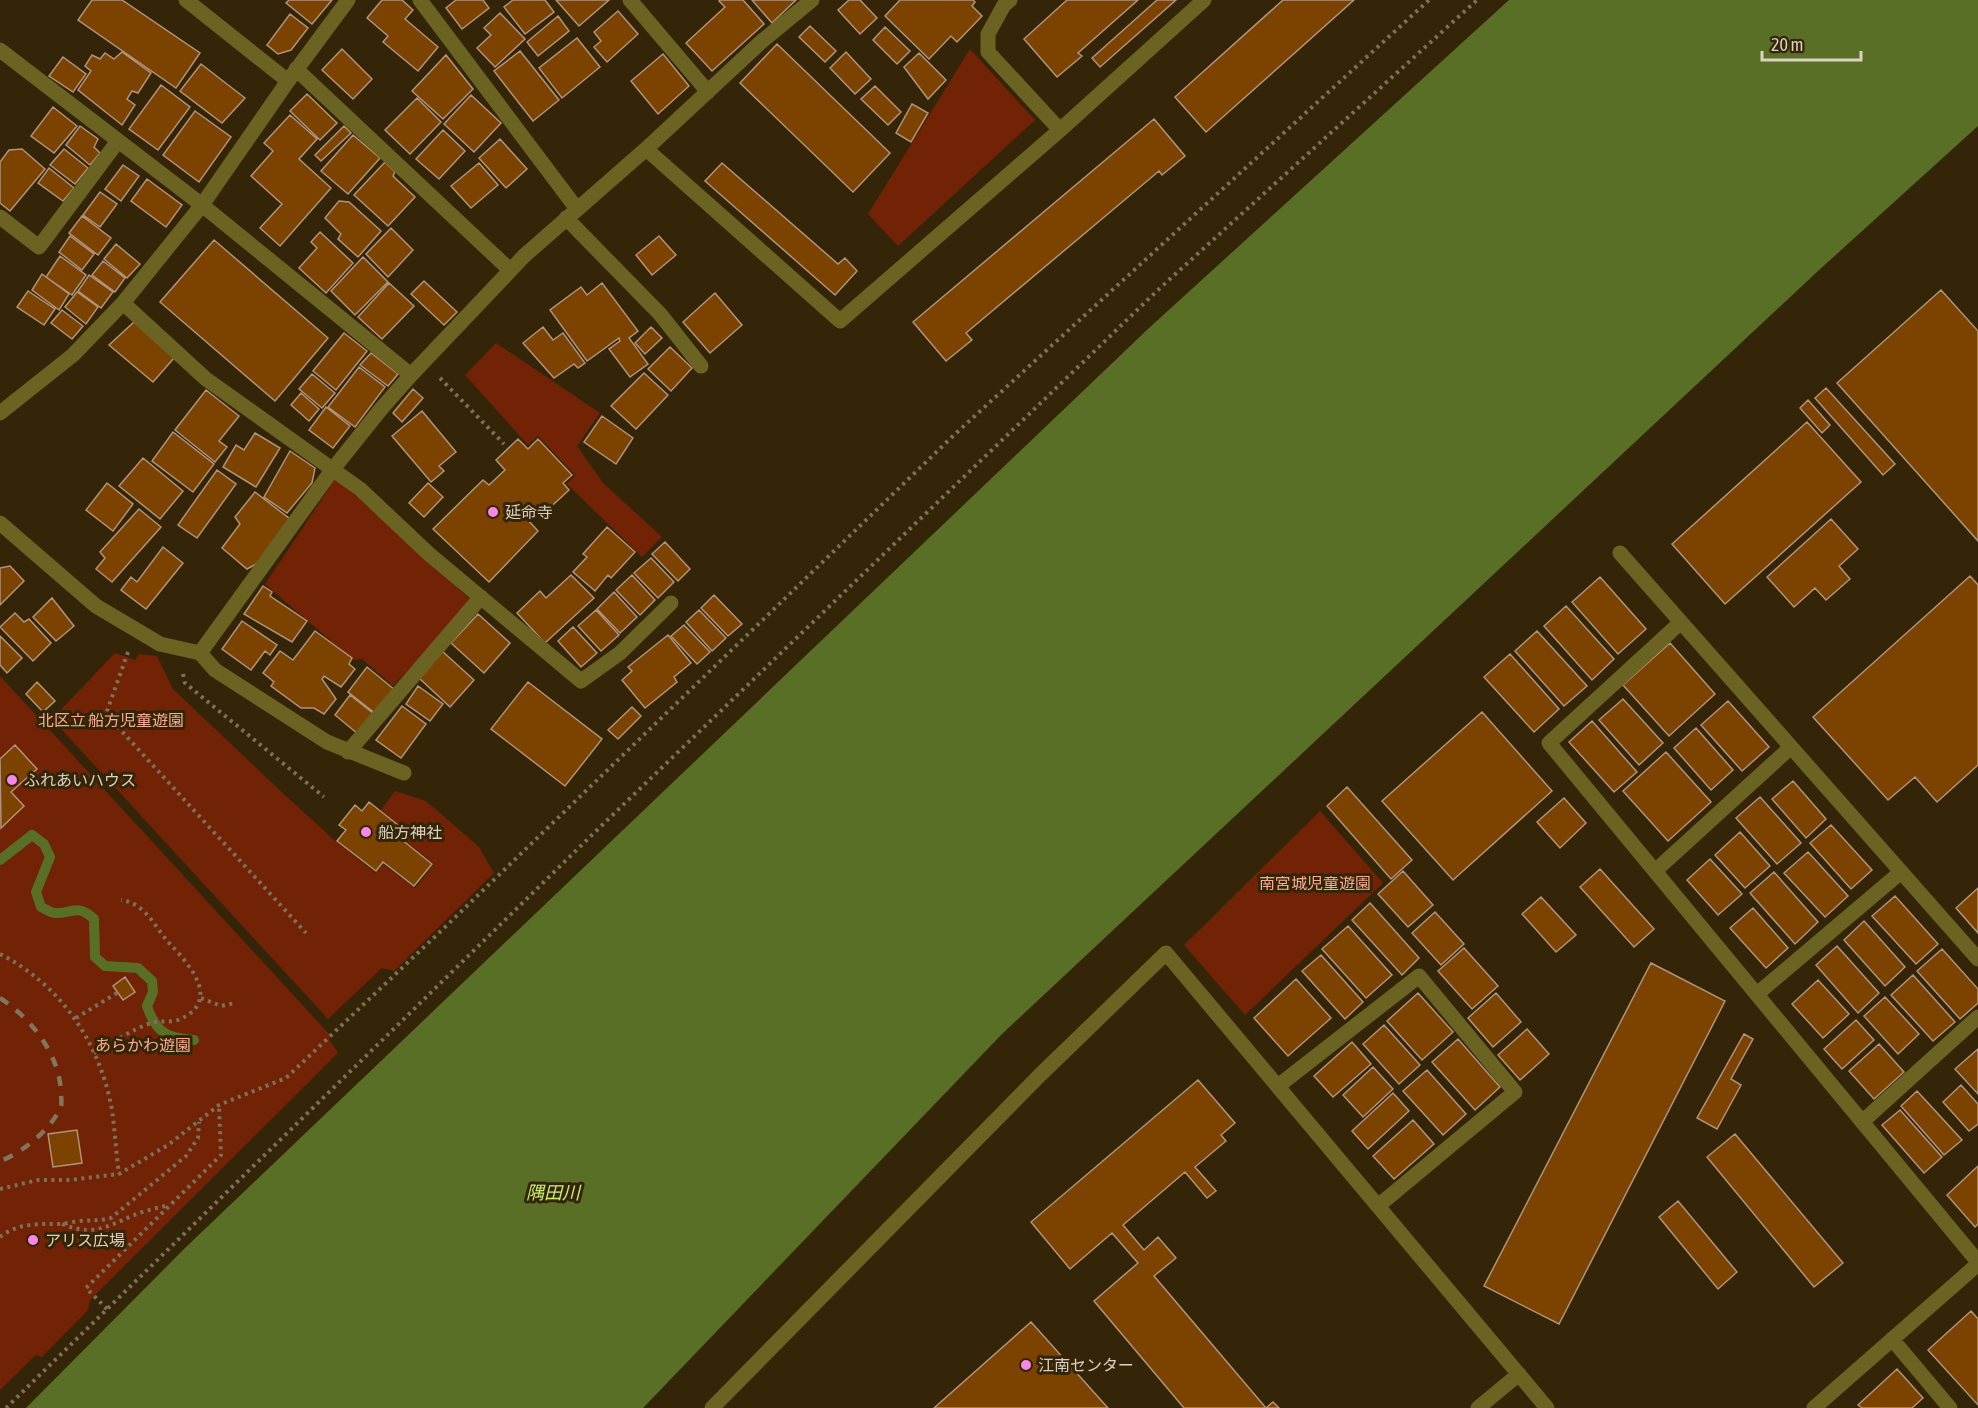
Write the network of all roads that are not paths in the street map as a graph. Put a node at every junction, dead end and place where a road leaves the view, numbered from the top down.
1 (186, 0) edge
2 (348, 0) edge
3 (420, 0) edge
4 (630, 0) edge
5 (812, 0) edge
6 (1010, 0) edge
7 (1204, 0) edge
8 (0, 51) edge
9 (292, 75) junction
10 (708, 92) junction
11 (1060, 130) junction
12 (118, 141) junction
13 (646, 149) junction
14 (202, 206) junction
15 (572, 214) junction
16 (0, 217) edge
17 (510, 270) junction
18 (123, 303) junction
19 (701, 366) dead end
20 (411, 375) junction
21 (0, 413) edge
22 (333, 469) junction
23 (0, 523) edge
24 (1620, 553) dead end
25 (481, 597) junction
26 (671, 603) dead end
27 (1681, 622) junction
28 (200, 653) junction
29 (1791, 747) junction
30 (348, 752) junction
31 (404, 773) dead end
32 (1655, 871) junction
33 (1901, 872) junction
34 (1978, 959) edge
35 (1757, 994) junction
36 (1978, 1017) edge
37 (1278, 1086) junction
38 (1862, 1122) junction
39 (1378, 1206) junction
40 (1978, 1263) edge
41 (1892, 1339) junction
42 (1519, 1374) junction
43 (712, 1408) edge
44 (1478, 1408) edge
45 (1547, 1408) edge
46 (1814, 1408) edge
47 (1950, 1408) edge

1 - 9 street
2 - 9 street
3 - 15 street
4 - 10 street
5 - 10 street
6 - 11 street
7 - 11 street
8 - 12 street
9 - 14 street
9 - 17 street
10 - 13 street
11 - 13 street
12 - 14 street
12 - 16 street
13 - 15 street
14 - 18 street
14 - 20 street
15 - 17 street
15 - 19 street
17 - 20 street
18 - 21 street
18 - 22 street
20 - 22 street
22 - 25 street
22 - 28 street
23 - 28 street
24 - 27 street
25 - 26 street
25 - 30 street
27 - 29 street
27 - 32 street
28 - 30 street
29 - 32 street
29 - 33 street
30 - 31 street
32 - 35 street
33 - 34 street
33 - 35 street
35 - 38 street
36 - 38 street
37 - 39 street
37 - 39 street
37 - 43 street
38 - 40 street
39 - 42 street
40 - 41 street
41 - 46 street
41 - 47 street
42 - 44 street
42 - 45 street

